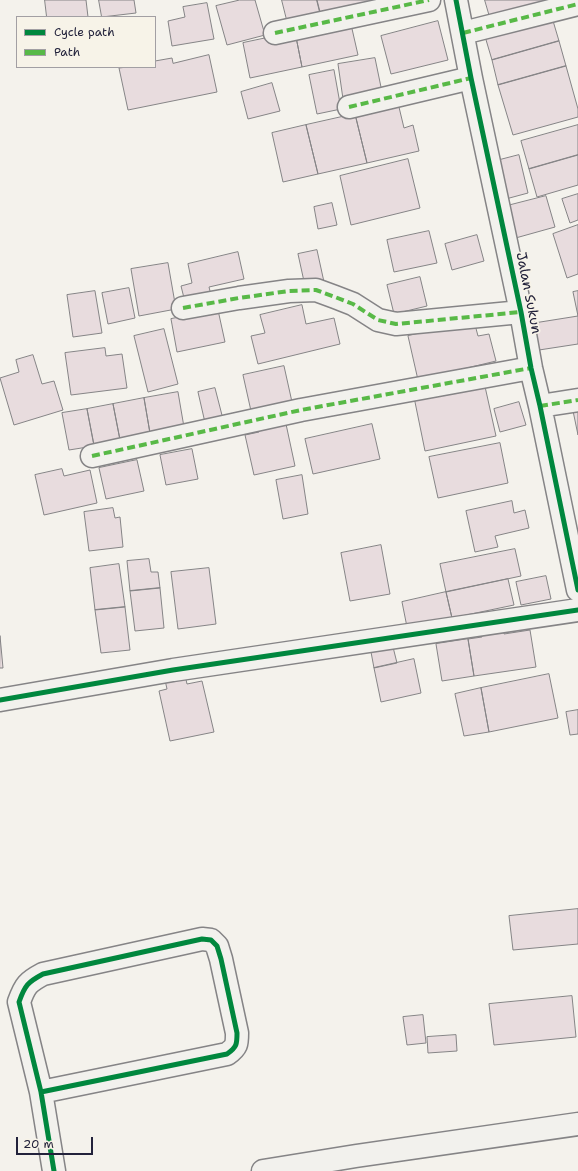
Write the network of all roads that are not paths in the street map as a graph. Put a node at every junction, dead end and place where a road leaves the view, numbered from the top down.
1 (429, 0) edge
2 (456, 0) edge
3 (578, 4) edge
4 (463, 33) junction
5 (274, 34) dead end
6 (471, 78) junction
7 (349, 107) dead end
8 (183, 308) dead end
9 (521, 312) junction
10 (531, 368) junction
11 (578, 400) edge
12 (540, 406) junction
13 (92, 456) dead end
14 (578, 590) edge
15 (578, 610) edge
16 (0, 700) edge
17 (41, 1092) junction
18 (578, 1124) edge
19 (54, 1171) edge
20 (263, 1171) edge

1 - 5 street
2 - 4 street, Jalan Sukun
3 - 4 street
4 - 6 street, Jalan Sukun
6 - 7 street
6 - 9 street, Jalan Sukun
8 - 9 street
9 - 10 street, Jalan Sukun
10 - 12 street, Jalan Sukun
10 - 13 street
11 - 12 street
12 - 14 street, Jalan Sukun
15 - 16 street
17 - 17 street
17 - 19 street
18 - 20 street

